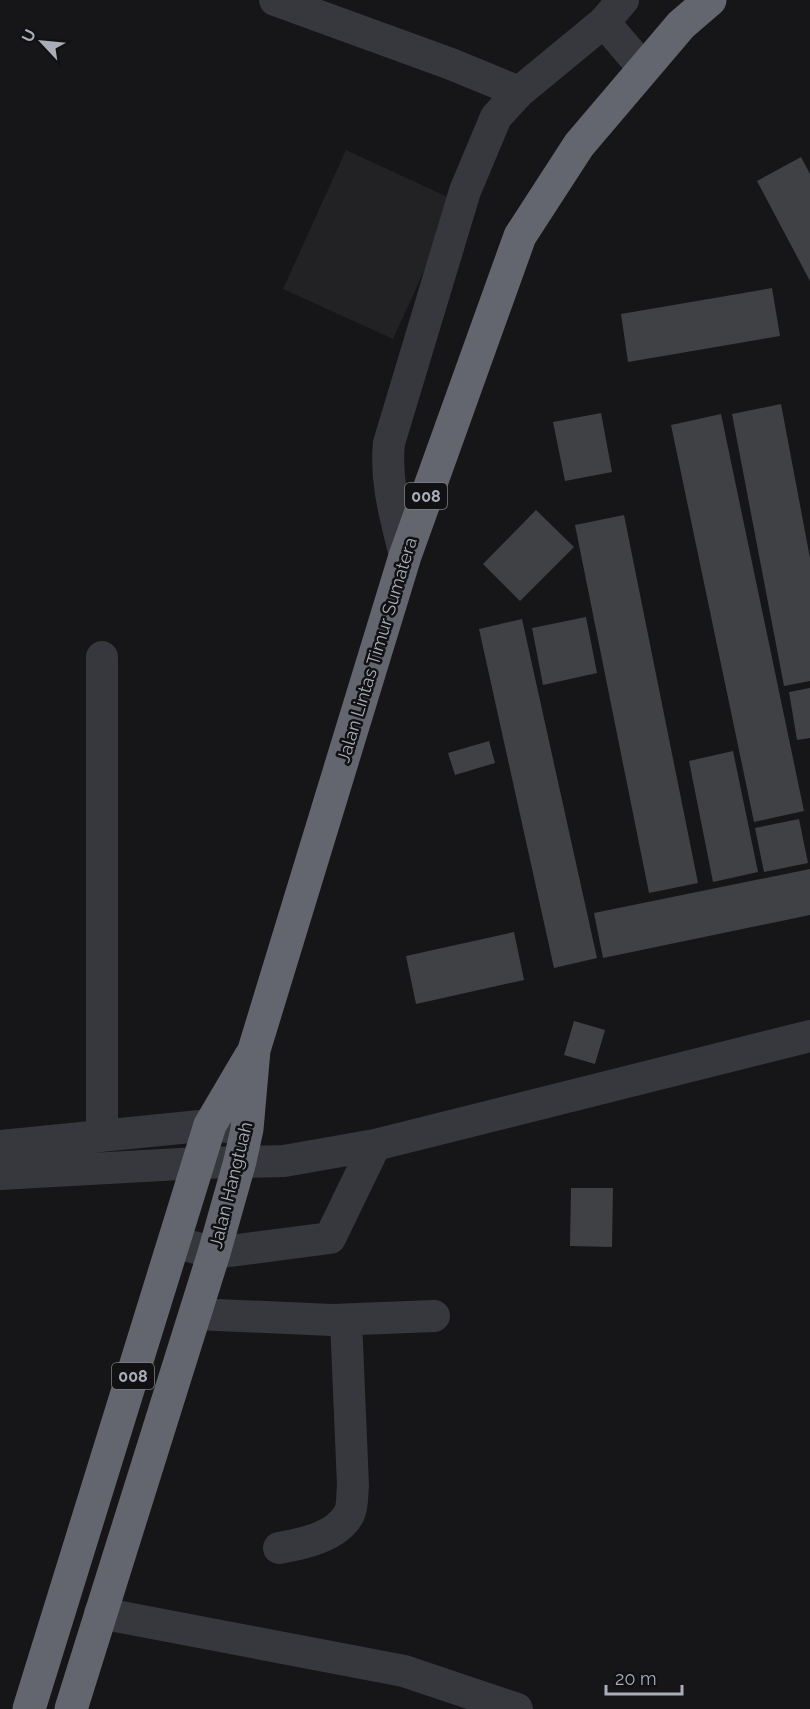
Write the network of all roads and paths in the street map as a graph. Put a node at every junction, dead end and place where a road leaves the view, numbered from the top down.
1 (275, 0) edge
2 (710, 0) edge
3 (613, 11) edge
4 (643, 68) junction
5 (519, 92) junction
6 (405, 556) junction
7 (102, 657) dead end
8 (810, 1036) edge
9 (254, 1050) junction
10 (210, 1125) junction
11 (247, 1130) junction
12 (102, 1136) junction
13 (375, 1145) junction
14 (0, 1146) edge
15 (240, 1161) junction
16 (198, 1163) junction
17 (0, 1174) edge
18 (175, 1242) junction
19 (214, 1253) junction
20 (195, 1314) junction
21 (434, 1316) dead end
22 (346, 1320) junction
23 (279, 1548) dead end
24 (100, 1613) junction
25 (29, 1709) edge
26 (71, 1709) edge
27 (517, 1709) edge

1 - 5 street
2 - 4 highway, Jalan Lintas Timur Sumatera / 008
3 - 4 street
3 - 5 street
4 - 6 highway, Jalan Lintas Timur Sumatera / 008
5 - 6 street
6 - 9 highway, Jalan Lintas Timur Sumatera / 008
7 - 12 street
8 - 13 street
9 - 10 highway, Jalan Hangtuah / 008
9 - 11 highway, Jalan Hangtuah / 008
10 - 11 street
10 - 12 street
10 - 16 highway, Jalan Hangtuah / 008
11 - 15 highway, Jalan Hangtuah / 008
12 - 14 street
13 - 15 street
13 - 19 street
15 - 16 street
15 - 19 highway, Jalan Hangtuah / 008
16 - 17 street
16 - 18 highway, Jalan Hangtuah / 008
18 - 19 street
18 - 25 highway, Jalan Hangtuah / 008
19 - 20 highway, Jalan Hangtuah / 008
20 - 22 street
20 - 24 highway, Jalan Hangtuah / 008
21 - 22 street
22 - 23 street
24 - 26 highway, Jalan Hangtuah / 008
24 - 27 street

